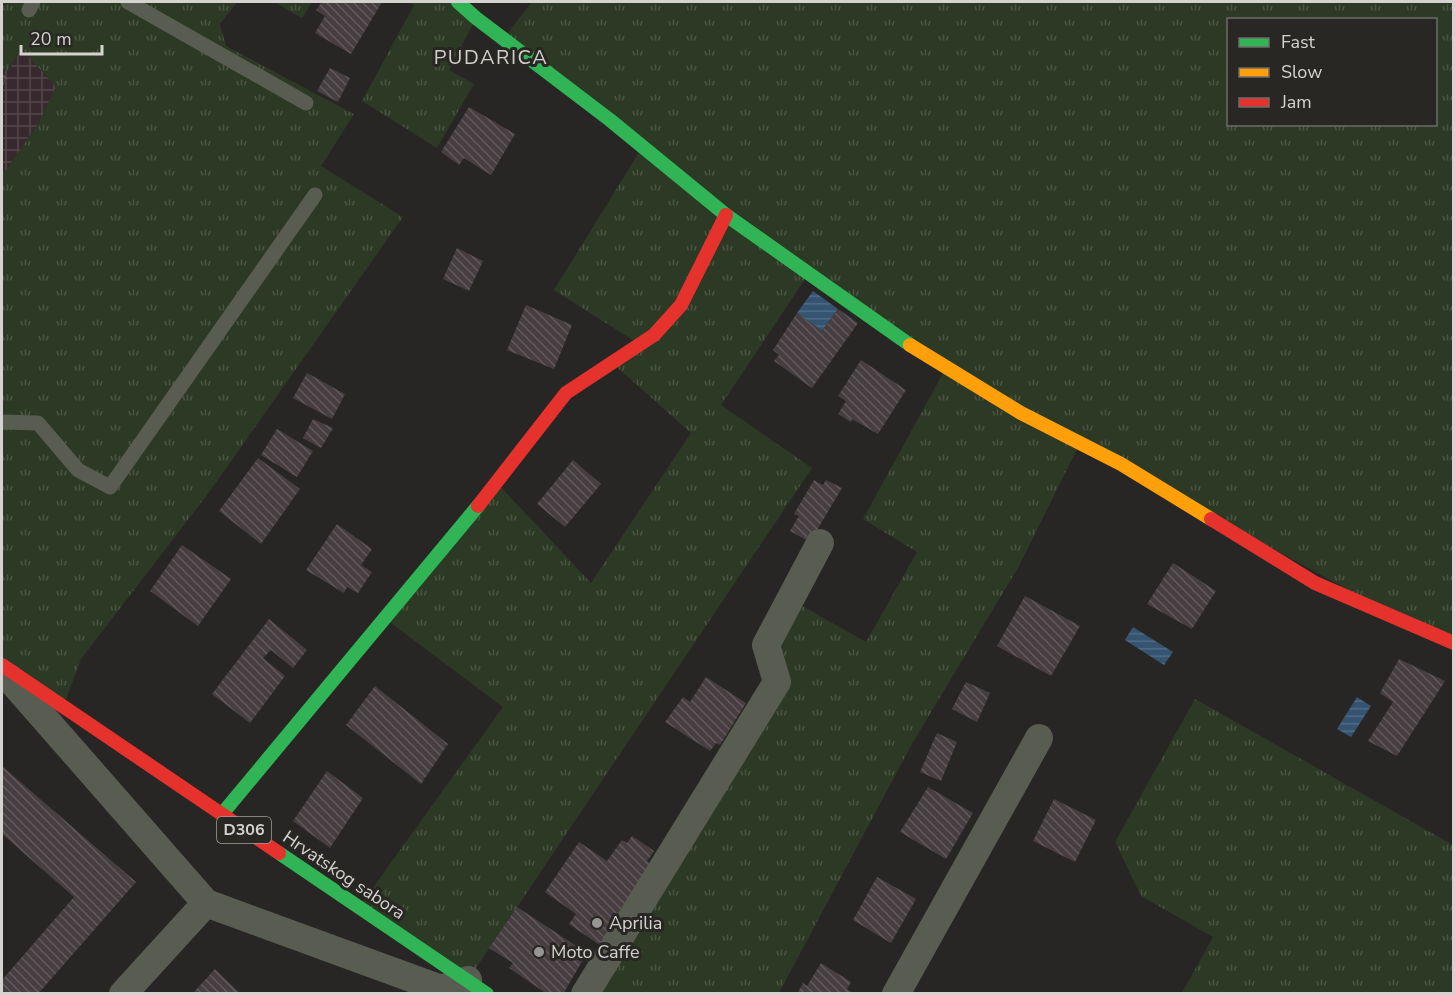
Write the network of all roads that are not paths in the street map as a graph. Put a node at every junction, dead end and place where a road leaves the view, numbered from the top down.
1 (128, 2) edge
2 (458, 2) edge
3 (306, 104) dead end
4 (315, 195) dead end
5 (726, 215) junction
6 (2, 422) edge
7 (820, 543) dead end
8 (1454, 643) edge
9 (2, 668) edge
10 (1039, 738) dead end
11 (222, 814) junction
12 (206, 903) junction
13 (478, 987) edge
14 (440, 991) edge
15 (123, 993) edge
16 (585, 993) edge
17 (896, 993) edge

1 - 3 lane
2 - 5 street
4 - 6 lane
5 - 8 street
5 - 11 street
7 - 16 street
9 - 11 street, Hrvatskog sabora / D306
9 - 12 street
10 - 17 street
11 - 13 street, Hrvatskog sabora / D306
12 - 14 street
12 - 15 street
13 - 14 street

